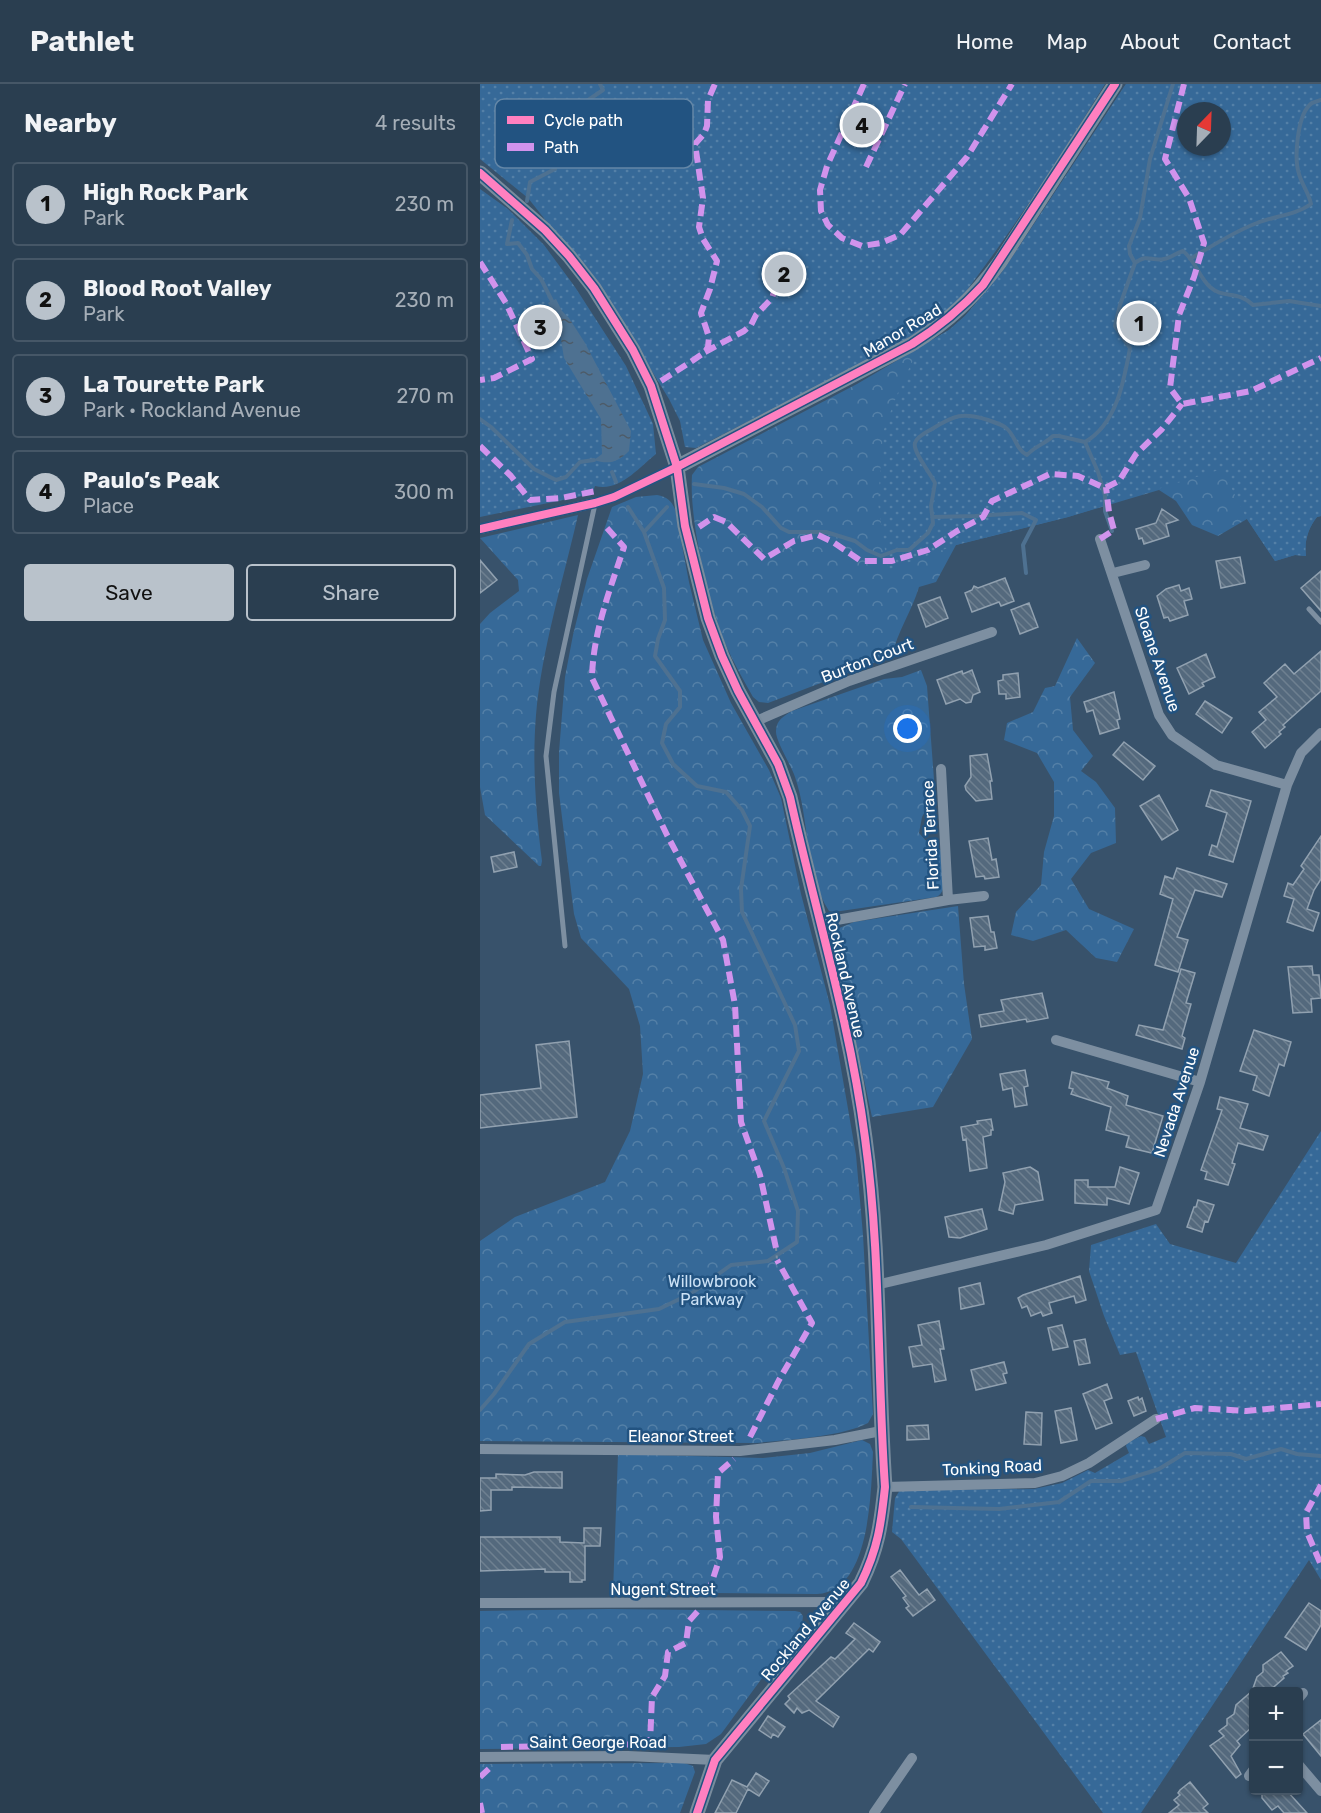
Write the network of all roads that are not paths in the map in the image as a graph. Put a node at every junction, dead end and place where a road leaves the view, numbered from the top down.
1 (1115, 84) edge
2 (480, 173) edge
3 (678, 467) junction
4 (595, 503) junction
5 (480, 529) edge
6 (1100, 539) dead end
7 (1145, 565) dead end
8 (1113, 573) junction
9 (1310, 609) dead end
10 (1321, 622) edge
11 (992, 632) dead end
12 (754, 722) junction
13 (1321, 733) edge
14 (941, 769) dead end
15 (1287, 785) junction
16 (984, 896) dead end
17 (948, 900) junction
18 (820, 923) junction
19 (565, 946) dead end
20 (1056, 1040) dead end
21 (1200, 1082) junction
22 (876, 1284) junction
23 (1156, 1419) dead end
24 (881, 1431) junction
25 (480, 1449) edge
26 (885, 1487) junction
27 (846, 1602) junction
28 (480, 1603) edge
29 (480, 1756) edge
30 (912, 1758) dead end
31 (715, 1760) junction
32 (1303, 1769) edge
33 (1321, 1791) edge
34 (697, 1813) edge
35 (874, 1813) edge

1 - 3 street, Manor Road
2 - 3 street, Rockland Avenue
3 - 4 street
3 - 12 street, Rockland Avenue
4 - 5 street
4 - 19 lane
6 - 8 street, Sloane Avenue
7 - 8 street
8 - 15 street, Sloane Avenue
9 - 10 lane
11 - 12 street, Burton Court
12 - 18 street, Rockland Avenue
13 - 15 street, Nevada Avenue
14 - 17 street, Florida Terrace
15 - 21 street, Nevada Avenue
16 - 17 street, Florida Terrace
17 - 18 street, Florida Terrace
18 - 22 street, Rockland Avenue
20 - 21 street
21 - 22 street, Nevada Avenue
22 - 24 street, Rockland Avenue
23 - 26 street, Tonking Road
24 - 25 street, Eleanor Street
24 - 26 street, Rockland Avenue
26 - 27 street, Rockland Avenue
27 - 28 street, Nugent Street
27 - 31 street, Rockland Avenue
29 - 31 street, Saint George Road
30 - 35 street
31 - 34 street, Rockland Avenue
32 - 33 street

